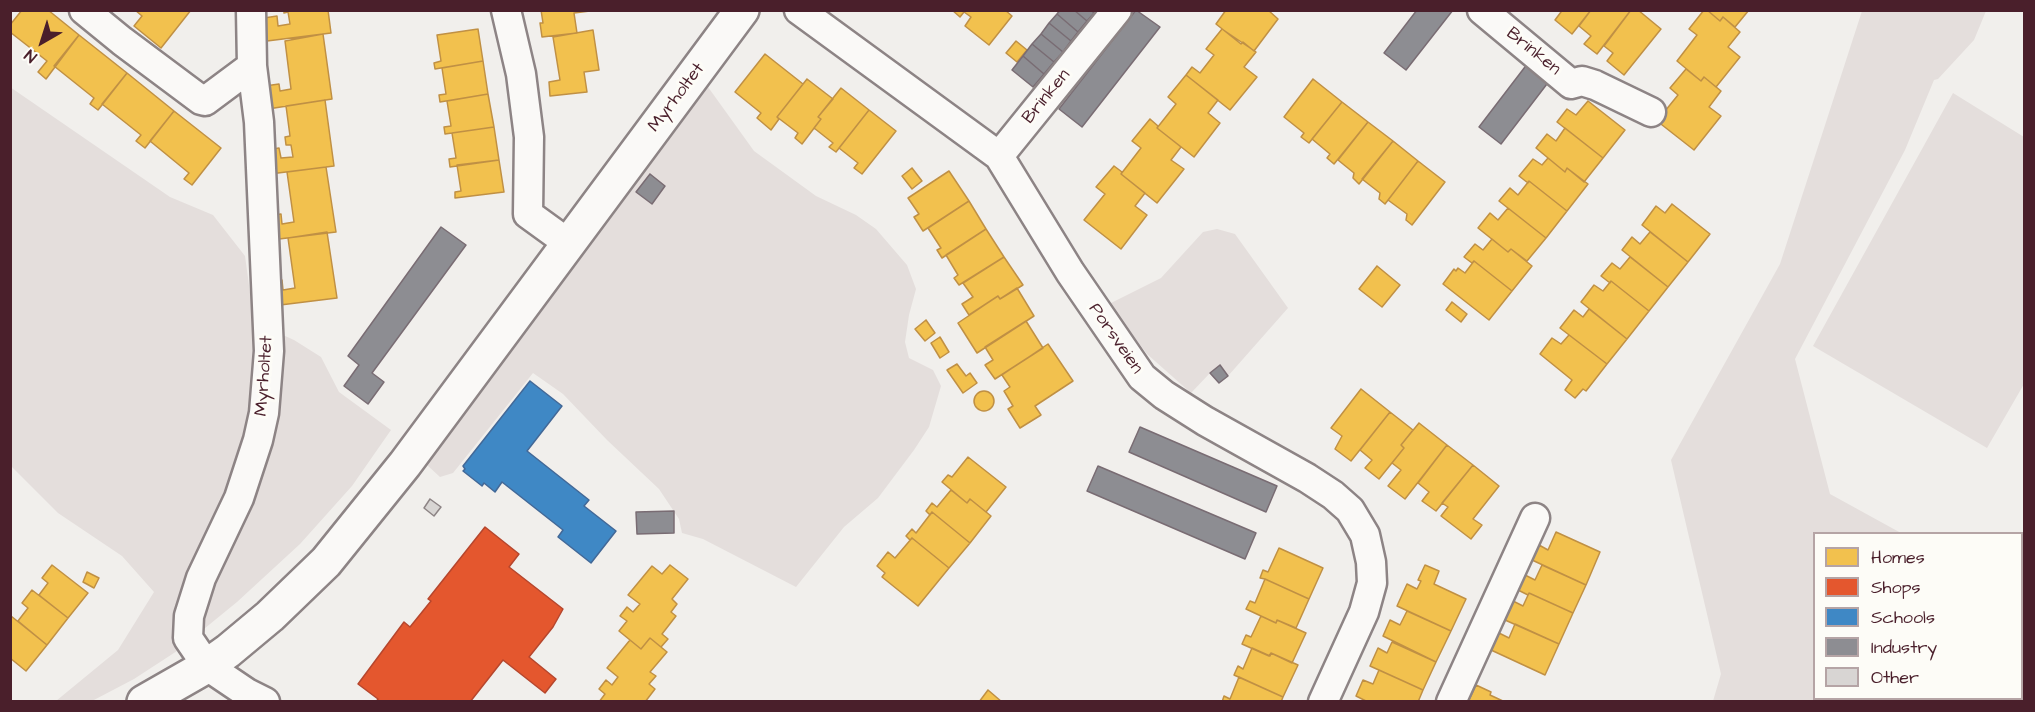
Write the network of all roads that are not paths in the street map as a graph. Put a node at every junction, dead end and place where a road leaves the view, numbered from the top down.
1 (84, 10) edge
2 (251, 10) edge
3 (506, 10) edge
4 (742, 10) edge
5 (799, 10) edge
6 (1117, 10) edge
7 (1482, 10) edge
8 (252, 66) junction
9 (1651, 112) dead end
10 (999, 156) junction
11 (568, 243) junction
12 (1535, 518) dead end
13 (207, 666) junction
14 (144, 702) edge
15 (265, 702) edge
16 (1323, 702) edge
17 (1451, 702) edge

1 - 8 street
2 - 8 street, Myrholtet
3 - 11 street
4 - 11 main road, Myrholtet
5 - 10 street, Porsveien
6 - 10 street, Brinken
7 - 9 street, Brinken
8 - 13 street, Myrholtet
10 - 16 street, Porsveien
11 - 13 main road, Myrholtet
12 - 17 street
13 - 14 main road, Myrholtet
13 - 15 street, Myrholtet

